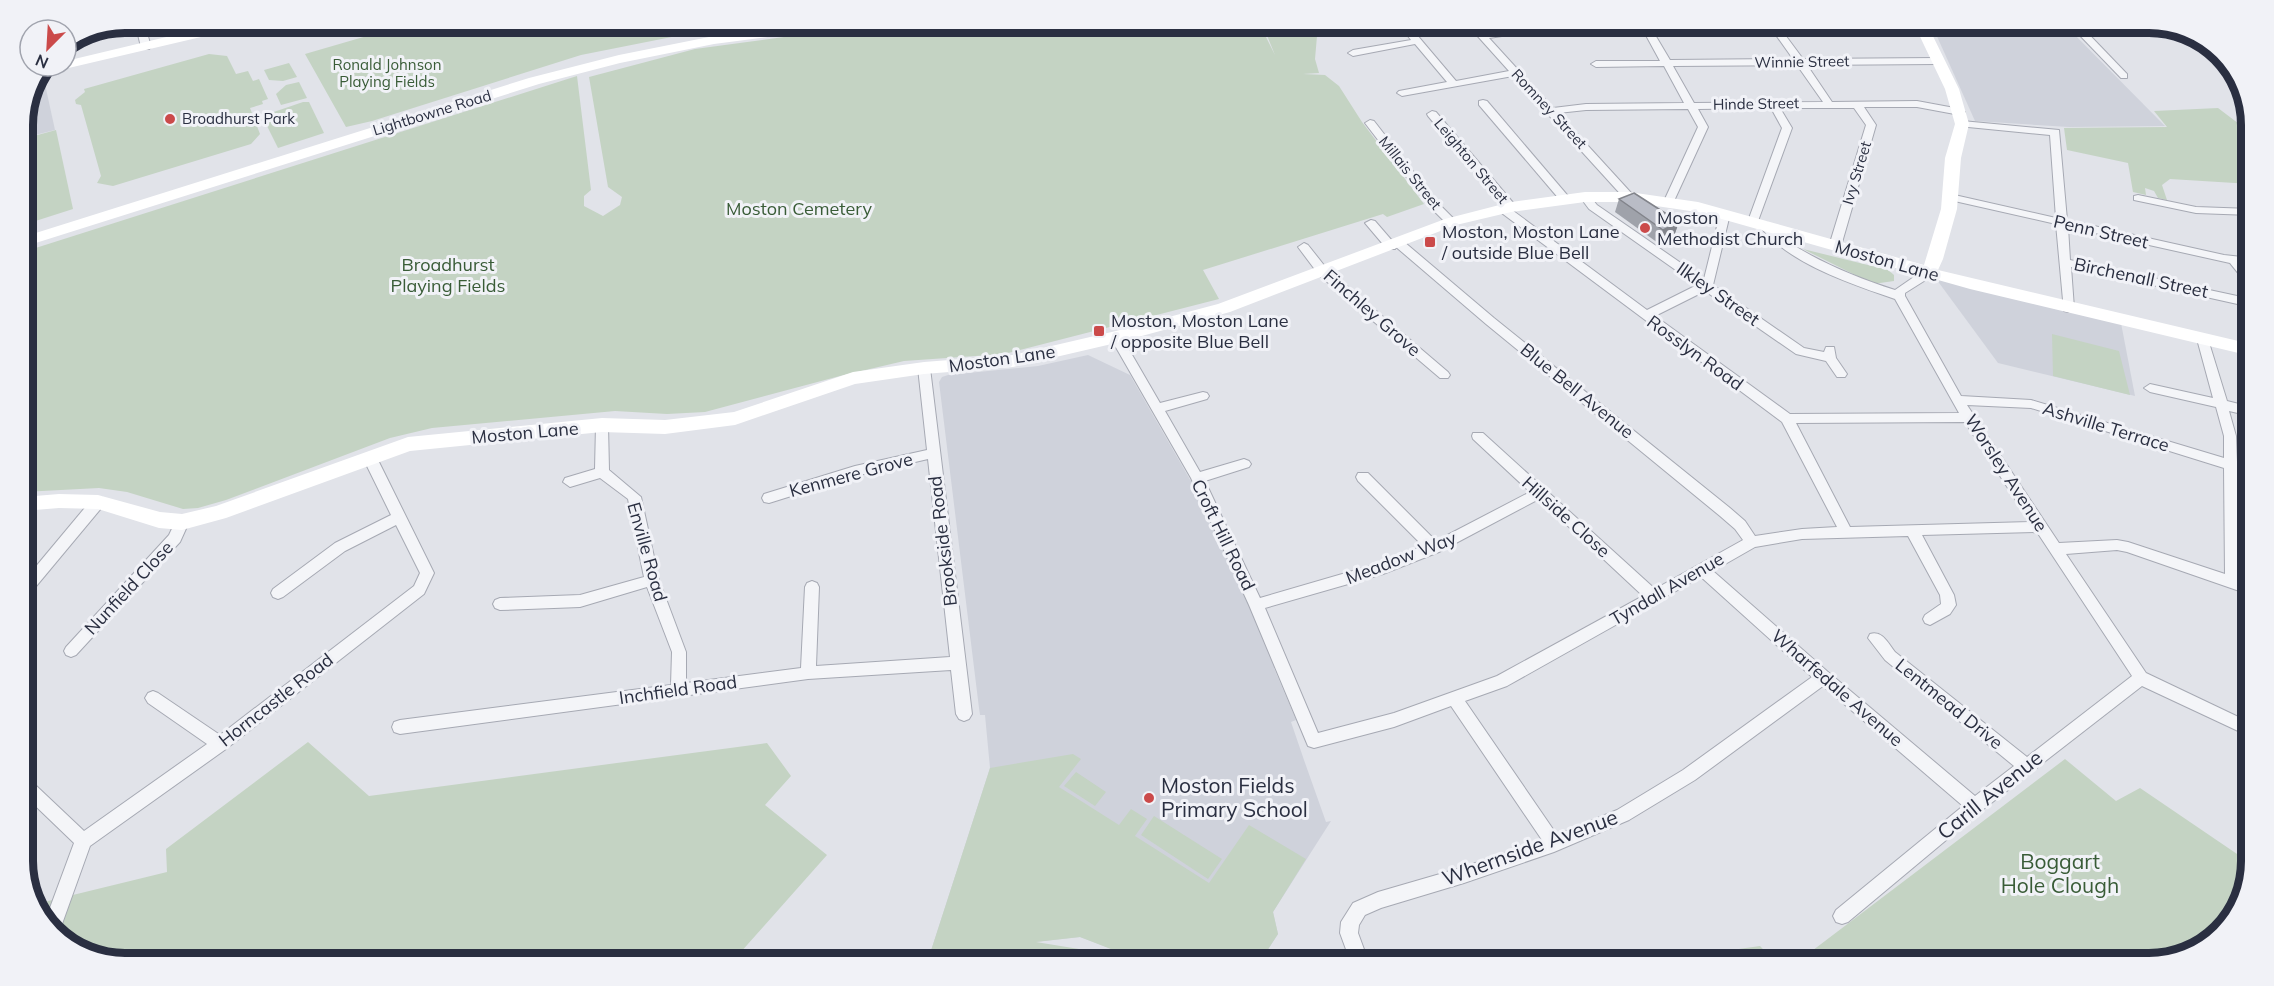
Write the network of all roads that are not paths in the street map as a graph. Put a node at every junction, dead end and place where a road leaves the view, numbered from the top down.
1 (142, 33) edge
2 (203, 33) edge
3 (727, 33) edge
4 (771, 33) edge
5 (1411, 33) edge
6 (1479, 33) edge
7 (1502, 33) edge
8 (1648, 33) edge
9 (1780, 33) edge
10 (1924, 33) edge
11 (2082, 33) edge
12 (1482, 36) junction
13 (1419, 41) junction
14 (146, 47) junction
15 (1353, 53) dead end
16 (1937, 61) junction
17 (1801, 62) junction
18 (78, 63) edge
19 (1596, 64) dead end
20 (1666, 64) junction
21 (1516, 74) junction
22 (2124, 76) dead end
23 (1454, 84) junction
24 (1402, 93) dead end
25 (1483, 103) dead end
26 (1773, 104) junction
27 (1828, 104) junction
28 (1857, 104) junction
29 (1689, 105) junction
30 (1551, 111) junction
31 (1431, 114) dead end
32 (1961, 118) junction
33 (1370, 123) dead end
34 (1585, 197) junction
35 (1629, 197) junction
36 (1950, 197) junction
37 (1564, 198) junction
38 (2138, 198) dead end
39 (1669, 201) junction
40 (1507, 208) junction
41 (2241, 212) edge
42 (1725, 214) junction
43 (1451, 222) junction
44 (1371, 223) dead end
45 (1759, 223) junction
46 (2062, 224) junction
47 (33, 230) edge
48 (1781, 235) junction
49 (33, 239) edge
50 (1395, 245) junction
51 (1835, 246) junction
52 (1304, 247) dead end
53 (2234, 261) junction
54 (2241, 261) edge
55 (2065, 262) junction
56 (2241, 269) edge
57 (1323, 272) junction
58 (1928, 273) junction
59 (1705, 285) junction
60 (1899, 296) junction
61 (2241, 301) edge
62 (2068, 308) junction
63 (1645, 316) junction
64 (1116, 337) junction
65 (2203, 339) junction
66 (2241, 348) edge
67 (924, 369) junction
68 (1841, 374) dead end
69 (1444, 375) dead end
70 (2150, 388) dead end
71 (1203, 396) dead end
72 (1958, 400) junction
73 (2222, 404) junction
74 (1156, 408) junction
75 (2241, 409) edge
76 (1968, 417) junction
77 (1787, 419) junction
78 (602, 426) junction
79 (1478, 436) dead end
80 (933, 453) junction
81 (370, 458) junction
82 (1244, 464) dead end
83 (2231, 465) junction
84 (2241, 468) edge
85 (602, 472) junction
86 (1363, 477) dead end
87 (1197, 478) junction
88 (570, 482) dead end
89 (1539, 493) junction
90 (769, 498) dead end
91 (98, 502) junction
92 (33, 503) edge
93 (400, 517) junction
94 (182, 522) junction
95 (2041, 527) junction
96 (1912, 530) junction
97 (1846, 532) junction
98 (1752, 542) junction
99 (1434, 548) junction
100 (2056, 549) junction
101 (1701, 569) junction
102 (33, 580) edge
103 (652, 580) junction
104 (2232, 583) junction
105 (2241, 586) edge
106 (812, 587) dead end
107 (278, 593) dead end
108 (1654, 597) junction
109 (500, 604) dead end
110 (1256, 605) junction
111 (1930, 619) dead end
112 (1875, 638) dead end
113 (71, 651) dead end
114 (957, 663) junction
115 (808, 673) junction
116 (1822, 677) junction
117 (2141, 678) junction
118 (678, 690) junction
119 (153, 698) dead end
120 (1456, 700) junction
121 (963, 714) dead end
122 (2241, 725) edge
123 (400, 727) dead end
124 (1314, 741) joint
125 (220, 744) junction
126 (2026, 766) junction
127 (33, 794) edge
128 (1975, 806) junction
129 (83, 841) junction
130 (1554, 844) junction
131 (1842, 916) dead end
132 (55, 920) edge
133 (1356, 953) edge

1 - 14 street
2 - 14 street
3 - 47 street, Lightbowne Road
4 - 49 street, Lightbowne Road
5 - 13 street
6 - 12 street, Romney Street
7 - 12 street
8 - 20 street
9 - 17 street
10 - 16 street
11 - 22 street
12 - 21 street, Romney Street
13 - 15 street
13 - 23 street
14 - 18 street
16 - 17 street, Winnie Street
16 - 32 street
17 - 20 street, Winnie Street
17 - 27 street
19 - 20 street, Winnie Street
20 - 29 street
21 - 23 street
21 - 30 street, Romney Street
23 - 24 street
25 - 37 street
26 - 27 street, Hinde Street
26 - 29 street, Hinde Street
26 - 45 street
27 - 28 street, Hinde Street
28 - 32 street, Hinde Street
28 - 51 street, Ivy Street
29 - 30 street, Hinde Street
29 - 39 street
30 - 35 street, Romney Street
31 - 40 street, Leighton Street
32 - 36 street
32 - 46 street, Hinde Street
33 - 43 street, Millais Street
34 - 35 street, Moston Lane
34 - 37 street, Moston Lane
34 - 59 street, Ilkley Street
35 - 39 street, Moston Lane
36 - 46 street, Penn Street
36 - 58 street
37 - 40 street, Moston Lane
38 - 41 street
39 - 42 street, Moston Lane
40 - 43 street, Moston Lane
40 - 63 street, Rosslyn Road
42 - 45 street, Moston Lane
42 - 59 street
43 - 50 street, Moston Lane
44 - 50 street, Blue Bell Avenue
45 - 48 street, Moston Lane
46 - 53 street, Penn Street
46 - 55 street
48 - 51 street, Moston Lane
48 - 60 street
50 - 57 street, Moston Lane
50 - 98 street, Blue Bell Avenue
51 - 58 street, Moston Lane
52 - 57 street, Finchley Grove
53 - 54 street, Penn Street
53 - 56 street
55 - 61 street, Birchenall Street
55 - 62 street
57 - 64 street, Moston Lane
57 - 69 street, Finchley Grove
58 - 60 street
58 - 62 street, Moston Lane
59 - 63 street
59 - 68 street, Ilkley Street
60 - 72 street, Worsley Avenue
62 - 65 street, Moston Lane
63 - 77 street, Rosslyn Road
64 - 67 street, Moston Lane
64 - 74 street, Croft Hill Road
65 - 66 street, Moston Lane
65 - 73 street
67 - 78 street, Moston Lane
67 - 80 street, Brookside Road
70 - 73 street
71 - 74 street
72 - 76 street, Worsley Avenue
72 - 83 street, Ashville Terrace
73 - 75 street
73 - 83 street
74 - 87 street, Croft Hill Road
76 - 77 street
76 - 95 street, Worsley Avenue
77 - 97 street, Rosslyn Road
78 - 81 street, Moston Lane
78 - 85 street
79 - 89 street, Hillside Close
80 - 90 street, Kenmere Grove
80 - 114 street, Brookside Road
81 - 93 street, Horncastle Road
81 - 94 street, Moston Lane
82 - 87 street
83 - 84 street, Ashville Terrace
83 - 104 street
85 - 88 street
85 - 103 street, Enville Road
86 - 99 street
87 - 110 street, Croft Hill Road
89 - 99 street, Meadow Way
89 - 108 street, Hillside Close
91 - 92 street, Moston Lane
91 - 94 street, Moston Lane
91 - 102 street
93 - 107 street
93 - 125 street, Horncastle Road
94 - 113 street, Nunfield Close
95 - 96 street, Tyndall Avenue
95 - 100 street, Worsley Avenue
96 - 97 street, Tyndall Avenue
96 - 111 street
97 - 98 street, Tyndall Avenue
98 - 101 street, Tyndall Avenue
99 - 110 street, Meadow Way
100 - 104 street
100 - 117 street, Worsley Avenue
101 - 108 street, Tyndall Avenue
101 - 116 street, Wharfedale Avenue
103 - 109 street
103 - 118 street, Enville Road
104 - 105 street
106 - 115 street
108 - 120 street, Tyndall Avenue
110 - 124 street, Croft Hill Road
112 - 126 street, Lentmead Drive
114 - 115 street, Inchfield Road
114 - 121 street, Brookside Road
115 - 118 street, Inchfield Road
116 - 128 street, Wharfedale Avenue
116 - 130 street, Whernside Avenue
117 - 122 street
117 - 126 street, Carill Avenue
118 - 123 street, Inchfield Road
119 - 125 street
120 - 124 street, Tyndall Avenue
120 - 130 street
125 - 129 street, Horncastle Road
126 - 128 street, Carill Avenue
127 - 129 street
128 - 131 street, Carill Avenue
129 - 132 street
130 - 133 street, Whernside Avenue

